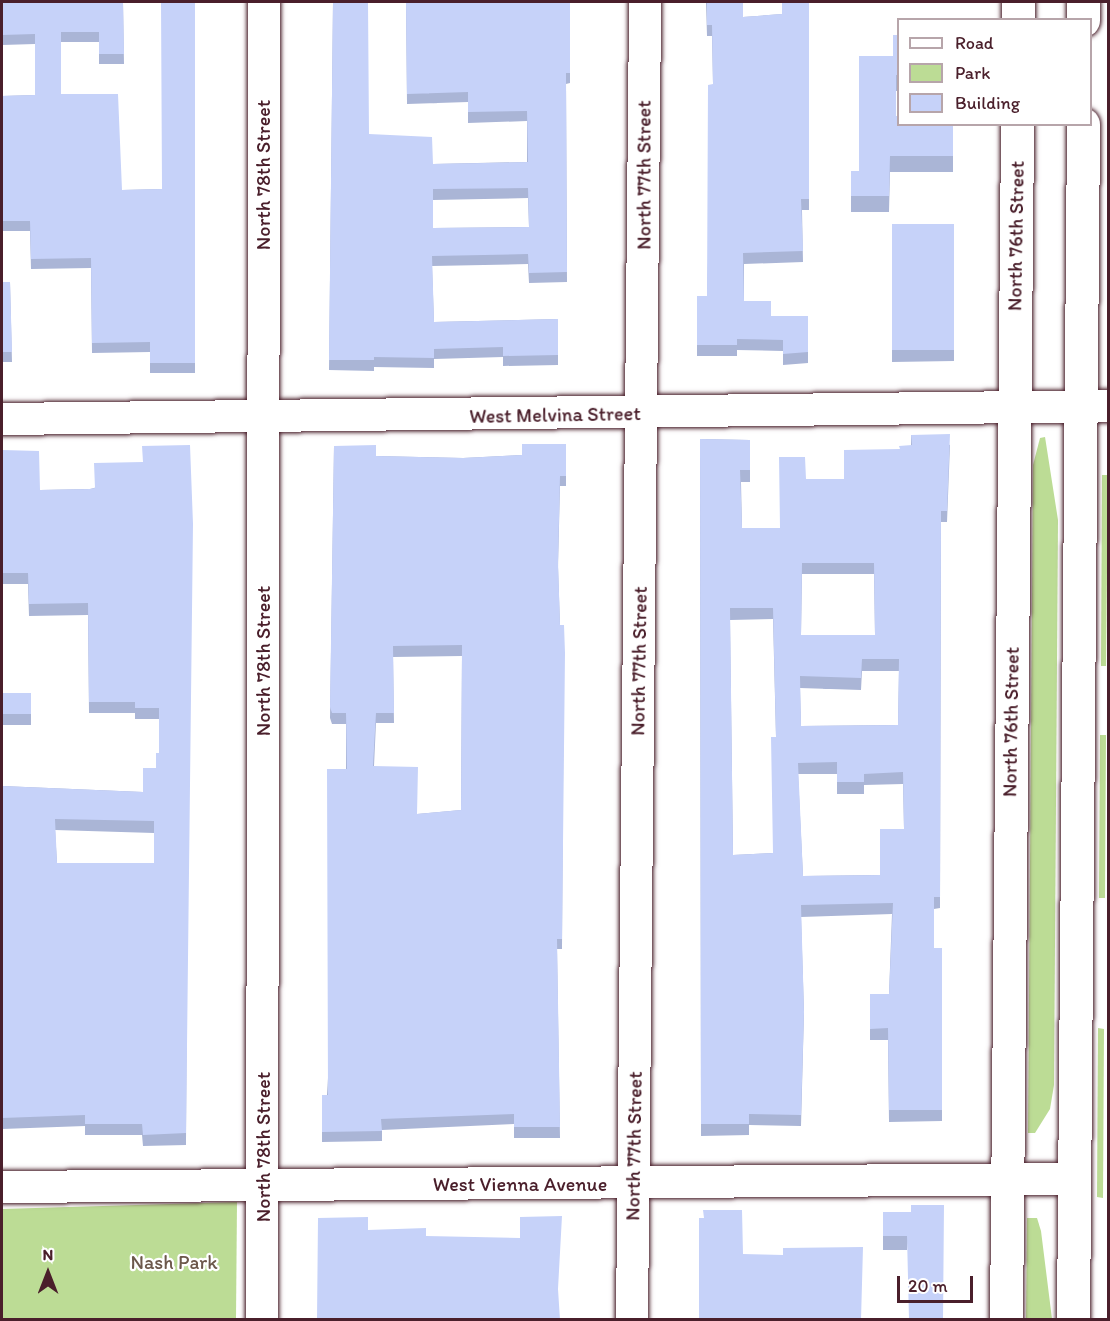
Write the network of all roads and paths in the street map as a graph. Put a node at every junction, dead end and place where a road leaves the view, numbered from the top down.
1 (264, 2) edge
2 (645, 2) edge
3 (1018, 2) edge
4 (1083, 2) edge
5 (1018, 18) edge
6 (1083, 18) edge
7 (1017, 126) edge
8 (1083, 126) edge
9 (1095, 406) edge
10 (1014, 407) junction
11 (643, 414) junction
12 (262, 417) junction
13 (2, 419) edge
14 (1006, 1179) junction
15 (1075, 1179) junction
16 (633, 1184) junction
17 (2, 1186) edge
18 (264, 1186) junction
19 (262, 1320) edge
20 (632, 1320) edge
21 (1006, 1320) edge
22 (1073, 1320) edge

1 - 12 street, North 78th Street
2 - 11 street, North 77th Street
3 - 5 main road
4 - 6 main road
7 - 10 main road, North 76th Street
8 - 9 main road
9 - 10 street, West Melvina Street
9 - 15 main road
10 - 11 street, West Melvina Street
10 - 14 main road, North 76th Street
11 - 12 street, West Melvina Street
11 - 16 street, North 77th Street
12 - 13 street, West Melvina Street
12 - 18 street, North 78th Street
14 - 15 street, West Vienna Avenue
14 - 16 street, West Vienna Avenue
14 - 21 main road, North 76th Street
15 - 22 main road
16 - 18 street, West Vienna Avenue
16 - 20 street, North 77th Street
17 - 18 street, West Vienna Avenue
18 - 19 street, North 78th Street

